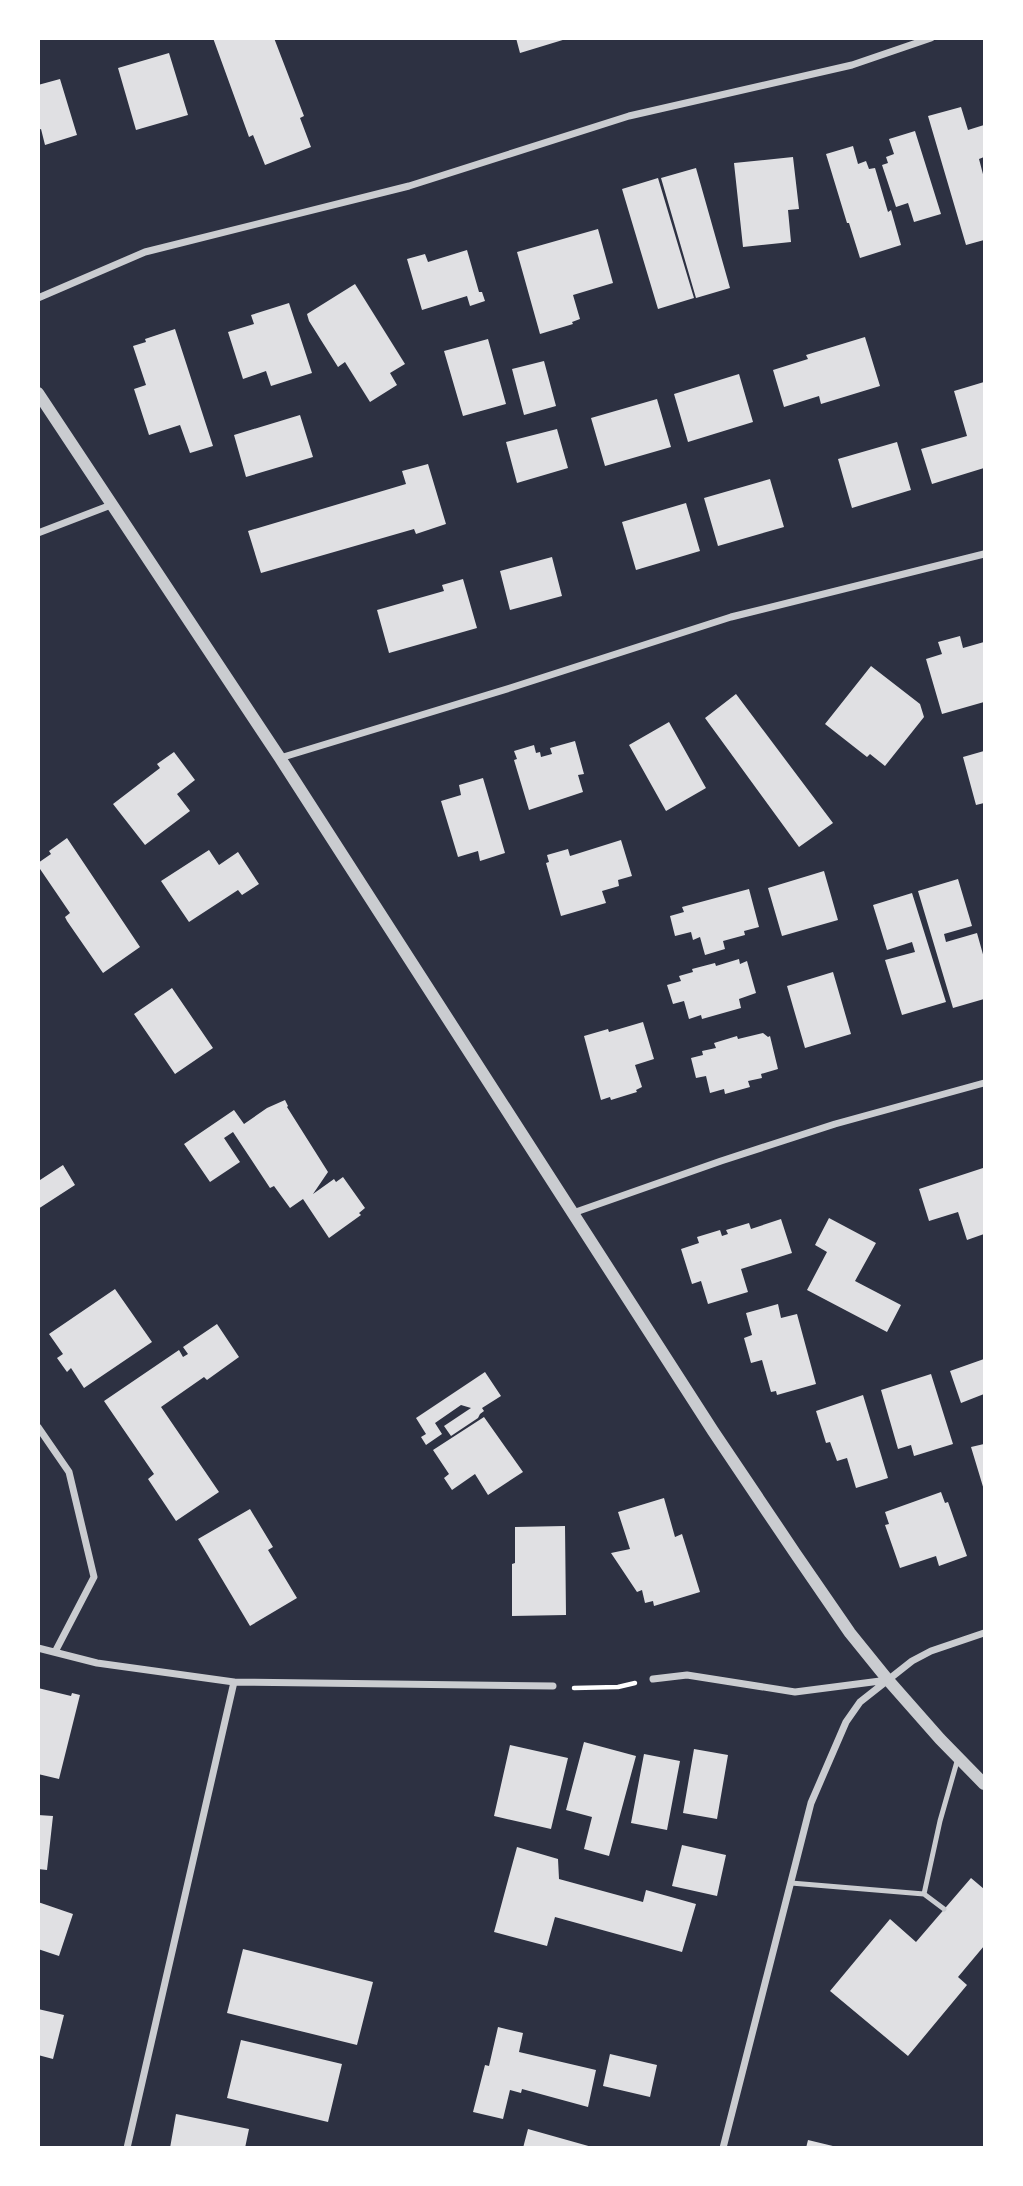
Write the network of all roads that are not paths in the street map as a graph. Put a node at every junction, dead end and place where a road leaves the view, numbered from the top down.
1 (931, 38) edge
2 (38, 298) edge
3 (38, 393) edge
4 (111, 505) junction
5 (38, 533) edge
6 (985, 554) edge
7 (280, 758) junction
8 (985, 1083) edge
9 (573, 1213) junction
10 (38, 1426) edge
11 (985, 1633) edge
12 (38, 1648) edge
13 (55, 1652) junction
14 (653, 1679) road end
15 (888, 1680) junction
16 (234, 1682) junction
17 (553, 1686) road end
18 (958, 1758) junction
19 (985, 1784) edge
20 (791, 1883) junction
21 (924, 1894) junction
22 (944, 1909) dead end
23 (127, 2147) edge
24 (723, 2147) edge

1 - 2 street
3 - 4 street
4 - 5 street
4 - 7 street
6 - 7 street
7 - 9 street
8 - 9 street
9 - 15 street
10 - 13 street
11 - 15 street
12 - 13 street
13 - 16 street
14 - 15 street
15 - 18 street
15 - 20 street
16 - 17 street
16 - 23 street
18 - 19 street
18 - 21 lane
20 - 21 lane
20 - 24 street
21 - 22 lane

